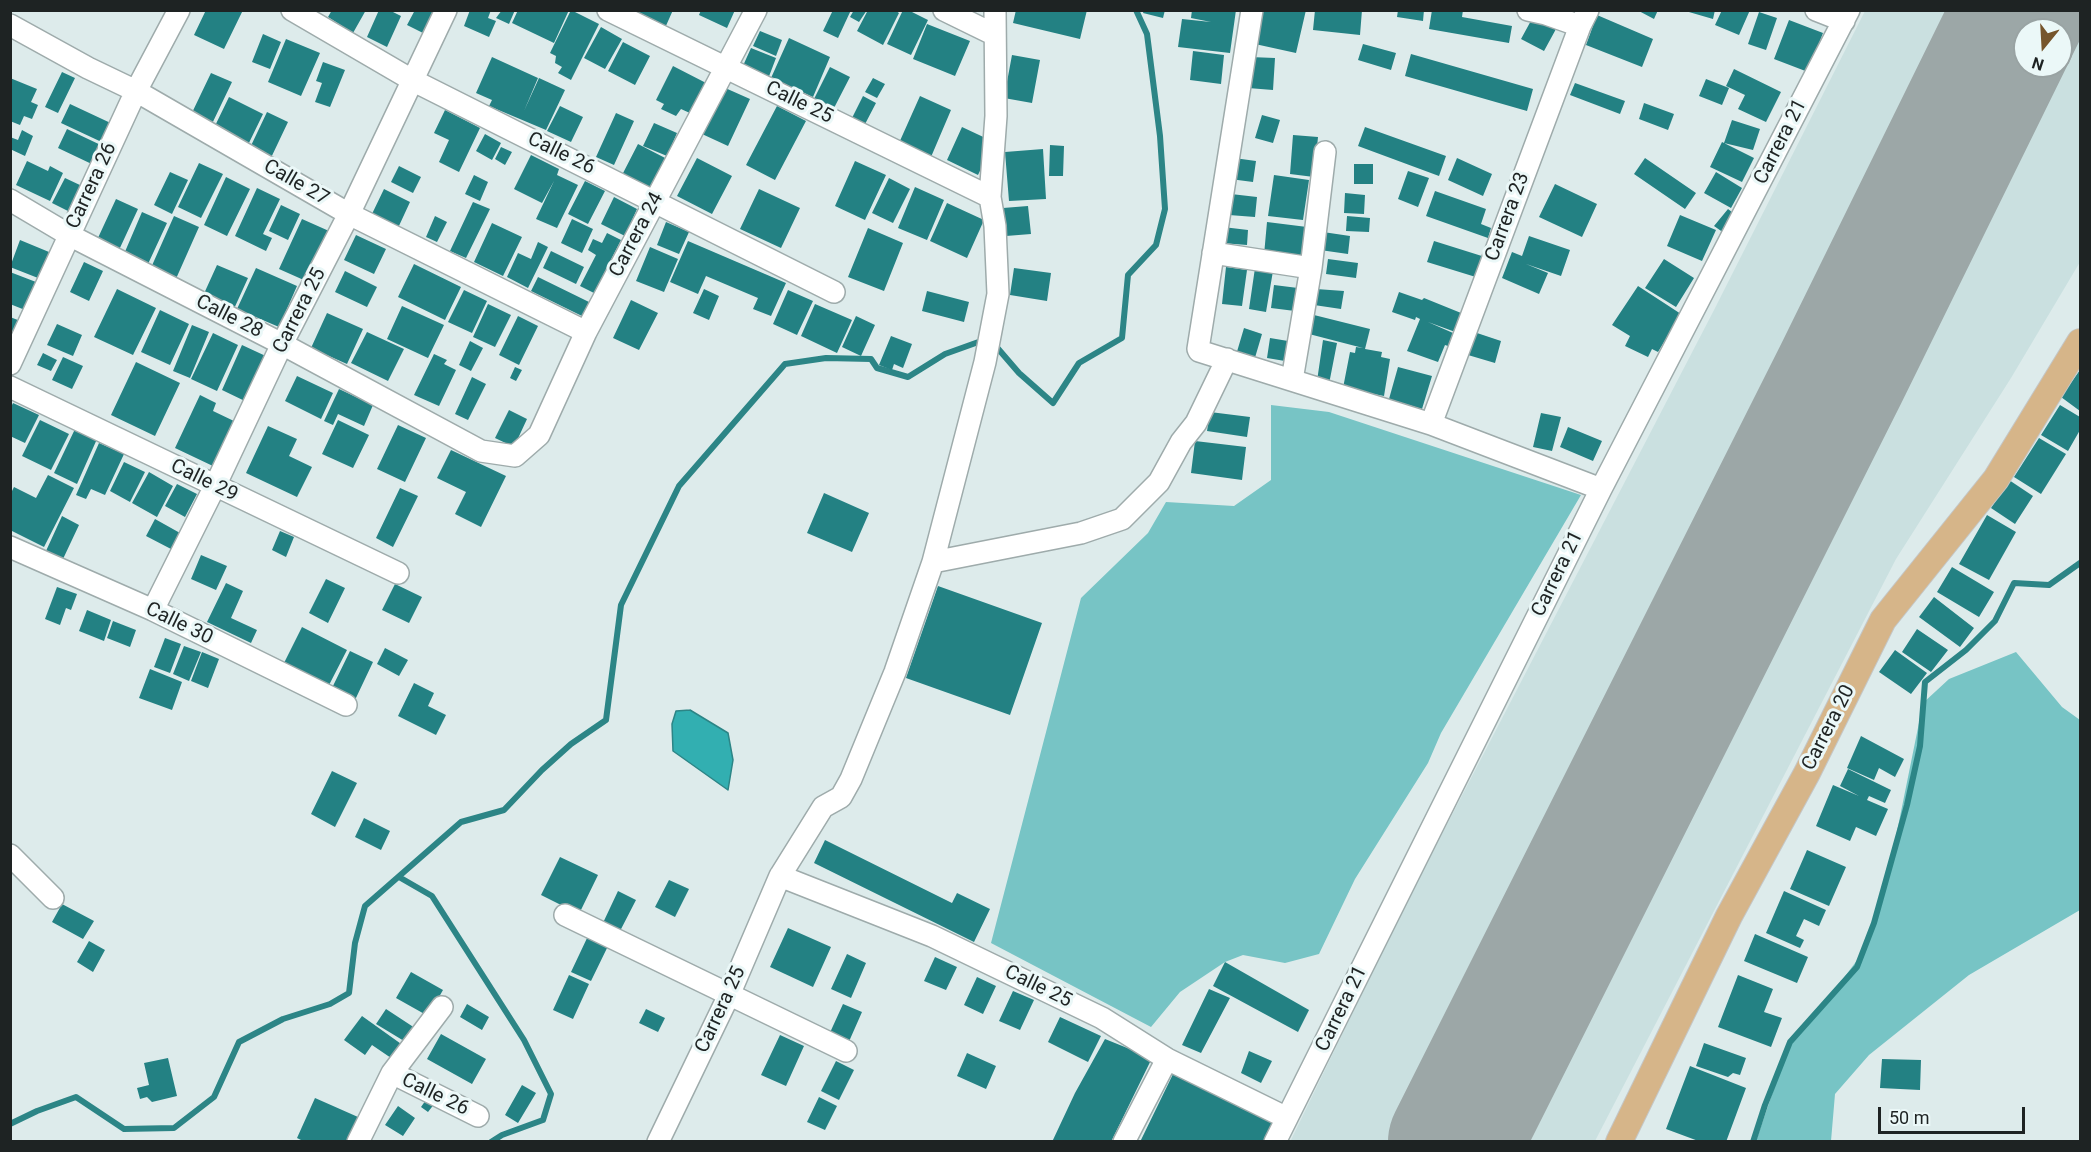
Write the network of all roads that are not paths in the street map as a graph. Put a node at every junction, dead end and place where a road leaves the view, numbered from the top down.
1 (179, 10) edge
2 (292, 10) edge
3 (446, 10) edge
4 (608, 10) edge
5 (756, 10) edge
6 (944, 10) edge
7 (995, 10) edge
8 (1252, 10) edge
9 (1528, 10) edge
10 (1816, 10) edge
11 (1846, 16) edge
12 (1584, 18) edge
13 (10, 25) edge
14 (995, 35) junction
15 (727, 68) junction
16 (412, 80) junction
17 (136, 92) junction
18 (1325, 152) dead end
19 (990, 197) junction
20 (10, 200) edge
21 (655, 201) junction
22 (349, 213) junction
23 (69, 236) junction
24 (1213, 253) junction
25 (1311, 268) junction
26 (834, 292) dead end
27 (586, 332) junction
28 (2080, 342) edge
29 (282, 344) junction
30 (12, 357) edge
31 (1227, 359) junction
32 (1292, 380) junction
33 (10, 387) edge
34 (1431, 424) junction
35 (515, 456) joint
36 (215, 486) junction
37 (1601, 489) junction
38 (10, 547) edge
39 (933, 562) junction
40 (398, 573) dead end
41 (153, 610) junction
42 (346, 705) dead end
43 (10, 855) edge
44 (780, 876) junction
45 (53, 898) dead end
46 (565, 915) dead end
47 (729, 995) junction
48 (442, 1007) dead end
49 (846, 1051) dead end
50 (1167, 1059) junction
51 (392, 1073) junction
52 (478, 1116) dead end
53 (1287, 1118) junction
54 (358, 1142) edge
55 (658, 1142) edge
56 (1124, 1142) edge
57 (1275, 1142) edge
58 (1619, 1142) edge

1 - 17 street, Carrera 26
2 - 16 street, Calle 26
3 - 16 street, Carrera 25
4 - 15 street, Calle 25
5 - 15 street, Carrera 24
6 - 14 street
7 - 14 street, Carrera 25
8 - 24 street
9 - 12 street
10 - 11 street
11 - 37 street, Carrera 21
12 - 34 street, Carrera 23
13 - 17 street, Calle 27
14 - 19 street, Carrera 25
15 - 19 street, Calle 25
15 - 21 street, Carrera 24
16 - 21 street, Calle 26
16 - 22 street, Carrera 25
17 - 22 street, Calle 27
17 - 23 street, Carrera 26
18 - 25 street
19 - 39 street, Carrera 25
20 - 23 street, Calle 28
21 - 26 street, Calle 26
21 - 27 street, Carrera 24
22 - 27 street, Calle 27
22 - 29 street, Carrera 25
23 - 29 street, Calle 28
23 - 30 street, Carrera 26
24 - 25 street
24 - 31 street
25 - 32 street
27 - 35 street, Carrera 24
28 - 58 main road, Carrera 20
29 - 35 street, Calle 28
29 - 36 street, Carrera 25
31 - 32 street
31 - 39 street
32 - 34 street
33 - 36 street, Calle 29
34 - 37 street
36 - 40 street, Calle 29
36 - 41 street, Carrera 25
37 - 53 street, Carrera 21
38 - 41 street, Calle 30
39 - 44 street, Carrera 25
41 - 42 street, Calle 30
43 - 45 street
44 - 47 street, Carrera 25
44 - 50 street, Calle 25
46 - 47 street
47 - 49 street
47 - 55 street, Carrera 25
48 - 51 street
50 - 53 street, Calle 25
50 - 56 street
51 - 52 street, Calle 26
51 - 54 street
53 - 57 street, Carrera 21

